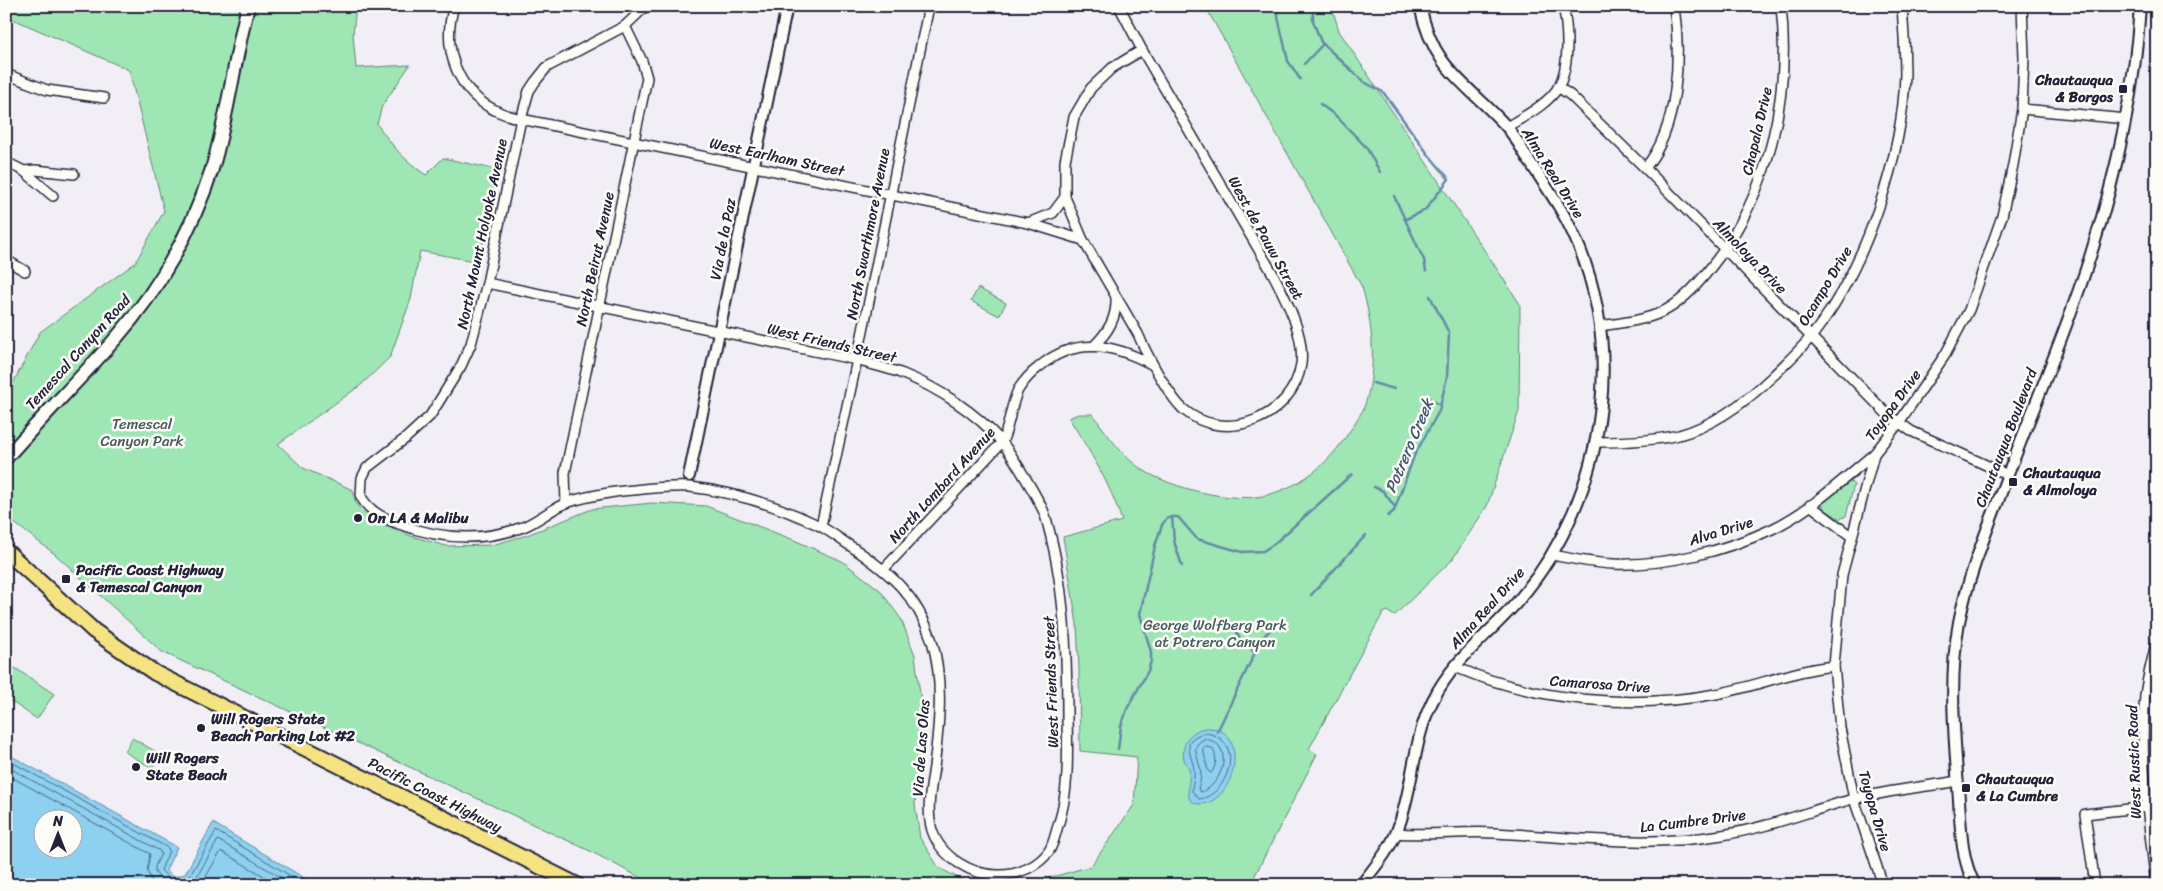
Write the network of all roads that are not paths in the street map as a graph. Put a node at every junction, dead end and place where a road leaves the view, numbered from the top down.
1 (248, 6) edge
2 (454, 6) edge
3 (646, 6) edge
4 (787, 6) edge
5 (928, 6) edge
6 (1118, 6) edge
7 (1420, 6) edge
8 (1563, 6) edge
9 (1674, 6) edge
10 (1780, 6) edge
11 (1902, 6) edge
12 (2022, 6) edge
13 (2140, 6) edge
14 (625, 26) junction
15 (1142, 50) junction
16 (6, 74) edge
17 (1558, 87) junction
18 (104, 98) dead end
19 (2022, 109) junction
20 (521, 119) junction
21 (2126, 119) junction
22 (1508, 127) junction
23 (634, 141) junction
24 (6, 162) edge
25 (753, 166) junction
26 (1646, 168) junction
27 (24, 172) junction
28 (74, 174) dead end
29 (53, 196) dead end
30 (890, 196) junction
31 (1065, 198) junction
32 (1028, 223) junction
33 (1083, 240) junction
34 (1725, 250) junction
35 (6, 260) edge
36 (25, 271) dead end
37 (488, 283) junction
38 (1116, 297) junction
39 (598, 308) junction
40 (1600, 326) junction
41 (720, 333) junction
42 (1810, 337) junction
43 (1096, 344) junction
44 (857, 360) junction
45 (1154, 366) junction
46 (1898, 424) junction
47 (1002, 442) junction
48 (1596, 442) junction
49 (1874, 454) junction
50 (6, 458) edge
51 (2008, 475) junction
52 (689, 476) dead end
53 (566, 503) junction
54 (1810, 505) junction
55 (375, 514) joint
56 (821, 526) junction
57 (1852, 537) junction
58 (6, 552) edge
59 (1553, 555) junction
60 (884, 569) junction
61 (2157, 639) edge
62 (1834, 666) junction
63 (1454, 667) junction
64 (1958, 781) junction
65 (1854, 799) junction
66 (2148, 807) junction
67 (1396, 833) junction
68 (999, 875) joint
69 (577, 885) edge
70 (1361, 885) edge
71 (1883, 885) edge
72 (1975, 885) edge
73 (2095, 885) edge
74 (2156, 885) edge

1 - 50 main road, Temescal Canyon Road
2 - 20 street, West Earlham Street
3 - 14 street, North Mount Holyoke Avenue
4 - 25 street, Via de la Paz
5 - 30 street, North Swarthmore Avenue
6 - 15 street, West de Pauw Street
7 - 22 street, Alma Real Drive
8 - 17 street
9 - 26 street
10 - 34 street, Chapala Drive
11 - 42 street, Ocampo Drive
12 - 19 street, Toyopa Drive
13 - 21 street, Chautauqua Boulevard
14 - 20 street, North Mount Holyoke Avenue
14 - 23 street, North Beirut Avenue
15 - 31 street
15 - 45 street, West de Pauw Street
16 - 18 street
17 - 22 street
17 - 26 street, Almoloya Drive
19 - 21 street
19 - 46 street, Toyopa Drive
20 - 23 street, West Earlham Street
20 - 37 street, North Mount Holyoke Avenue
21 - 51 street, Chautauqua Boulevard
22 - 40 street, Alma Real Drive
23 - 25 street, West Earlham Street
23 - 39 street, North Beirut Avenue
24 - 27 street
25 - 30 street, West Earlham Street
25 - 41 street, Via de la Paz
26 - 34 street, Almoloya Drive
27 - 28 street
27 - 29 street
30 - 32 street, West Earlham Street
30 - 44 street, North Swarthmore Avenue
31 - 32 street
31 - 33 street
32 - 33 street, West Earlham Street
33 - 38 street
34 - 40 street, Chapala Drive
34 - 42 street, Almoloya Drive
35 - 36 street
37 - 39 street, West Friends Street
37 - 55 street, North Mount Holyoke Avenue
38 - 43 street
38 - 45 street
39 - 41 street, West Friends Street
39 - 53 street, North Beirut Avenue
40 - 48 street, Alma Real Drive
41 - 44 street, West Friends Street
41 - 52 street, Via de la Paz
42 - 46 street, Almoloya Drive
42 - 48 street, Ocampo Drive
43 - 45 street, North Lombard Avenue
43 - 47 street, North Lombard Avenue
44 - 47 street, West Friends Street
44 - 56 street, North Swarthmore Avenue
46 - 49 street, Toyopa Drive
46 - 51 street, Almoloya Drive
47 - 60 street, North Lombard Avenue
47 - 68 street, West Friends Street
48 - 59 street, Alma Real Drive
49 - 54 street, Alva Drive
49 - 57 street, Toyopa Drive
51 - 64 street, Chautauqua Boulevard
53 - 55 street, Via de Las Olas
53 - 56 street, Via de Las Olas
54 - 57 street
54 - 59 street, Alva Drive
56 - 60 street, Via de Las Olas
57 - 62 street, Toyopa Drive
58 - 69 highway, Pacific Coast Highway
59 - 63 street, Alma Real Drive
60 - 68 street, Via de Las Olas
61 - 66 street, West Rustic Road
62 - 63 street, Camarosa Drive
62 - 65 street, Toyopa Drive
63 - 67 street, Alma Real Drive
64 - 65 street, La Cumbre Drive
64 - 72 street, Chautauqua Boulevard
65 - 67 street, La Cumbre Drive
65 - 71 street, Toyopa Drive
66 - 73 street
66 - 74 street, West Rustic Road
67 - 70 street, Alma Real Drive

